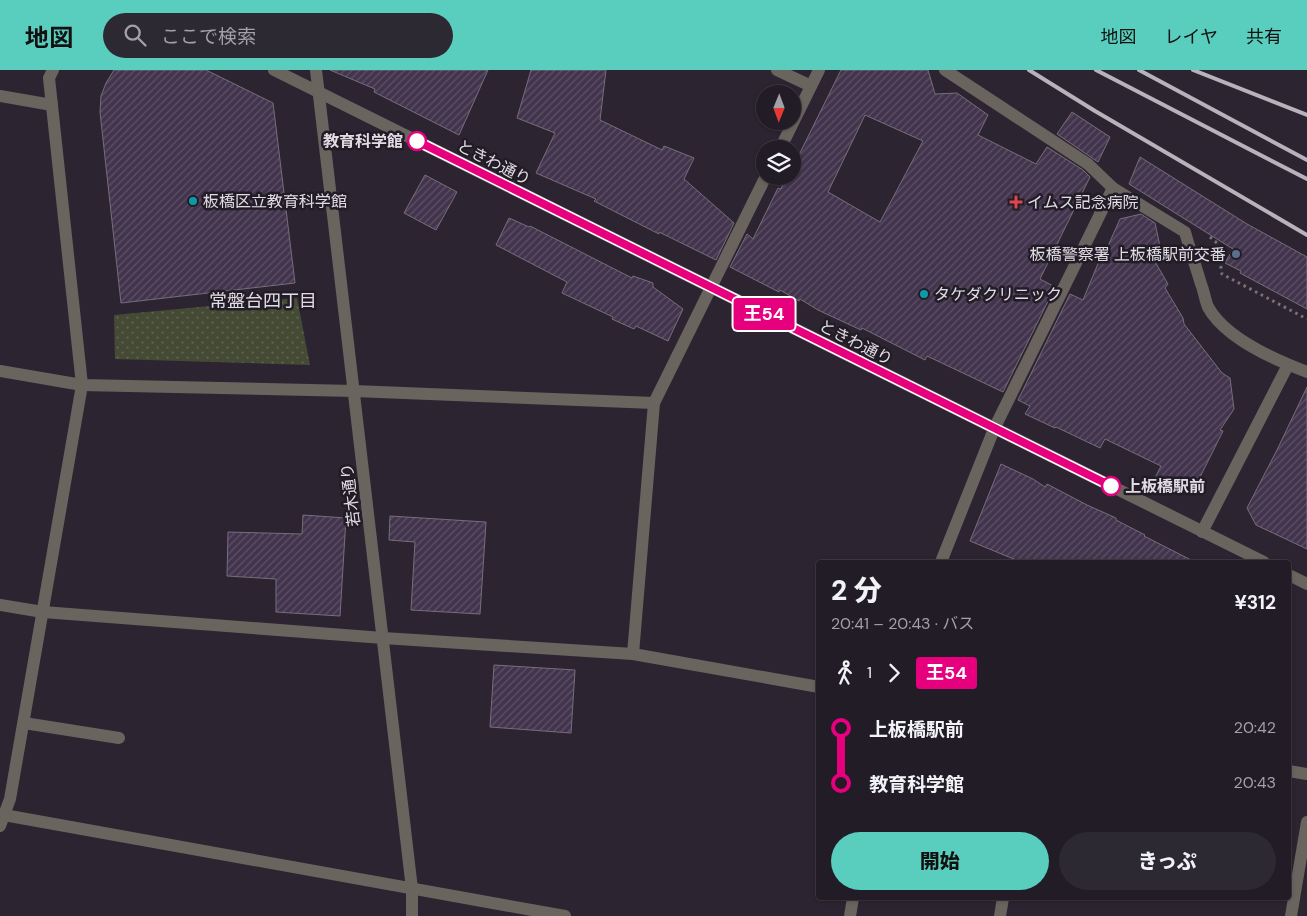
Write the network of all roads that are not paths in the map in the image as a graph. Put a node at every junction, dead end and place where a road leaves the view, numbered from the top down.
1 (53, 70) edge
2 (274, 70) edge
3 (316, 70) edge
4 (777, 70) edge
5 (819, 70) edge
6 (944, 70) edge
7 (811, 86) junction
8 (319, 92) junction
9 (0, 96) edge
10 (52, 105) junction
11 (784, 140) edge
12 (762, 185) edge
13 (1113, 188) junction
14 (711, 288) junction
15 (1288, 365) junction
16 (0, 371) edge
17 (1307, 372) edge
18 (82, 385) junction
19 (354, 391) junction
20 (654, 404) junction
21 (994, 429) junction
22 (1202, 532) junction
23 (943, 560) edge
24 (1260, 560) edge
25 (1291, 576) edge
26 (1307, 584) edge
27 (0, 605) edge
28 (43, 612) junction
29 (383, 638) junction
30 (633, 654) junction
31 (816, 686) edge
32 (24, 723) junction
33 (118, 738) dead end
34 (1291, 771) edge
35 (1307, 774) edge
36 (2, 820) edge
37 (1307, 822) edge
38 (1305, 847) edge
39 (412, 889) junction
40 (853, 900) edge
41 (1003, 900) edge
42 (412, 916) edge
43 (565, 916) edge
44 (850, 916) edge
45 (1000, 916) edge
46 (1292, 916) edge

1 - 10 street
2 - 8 street, ときわ通り
3 - 8 street, 若木通り
4 - 7 street
5 - 7 street
6 - 13 street
7 - 11 street
8 - 14 street, ときわ通り
8 - 19 street, 若木通り
9 - 10 street
10 - 18 street
12 - 14 street
13 - 15 street
13 - 21 street
14 - 20 street
14 - 21 street, ときわ通り
15 - 17 street
15 - 22 street
16 - 18 street
18 - 19 street
18 - 28 street
19 - 20 street
19 - 29 street, 若木通り
20 - 30 street
21 - 22 street, ときわ通り
21 - 23 street
22 - 24 street, ときわ通り
25 - 26 street
27 - 28 street
28 - 29 street
28 - 32 street
29 - 30 street
29 - 39 street, 若木通り
30 - 31 street
32 - 33 street
32 - 36 street
34 - 35 street
36 - 39 street
37 - 38 street
38 - 46 street
39 - 42 street, 若木通り
39 - 43 street
40 - 44 street
41 - 45 street

